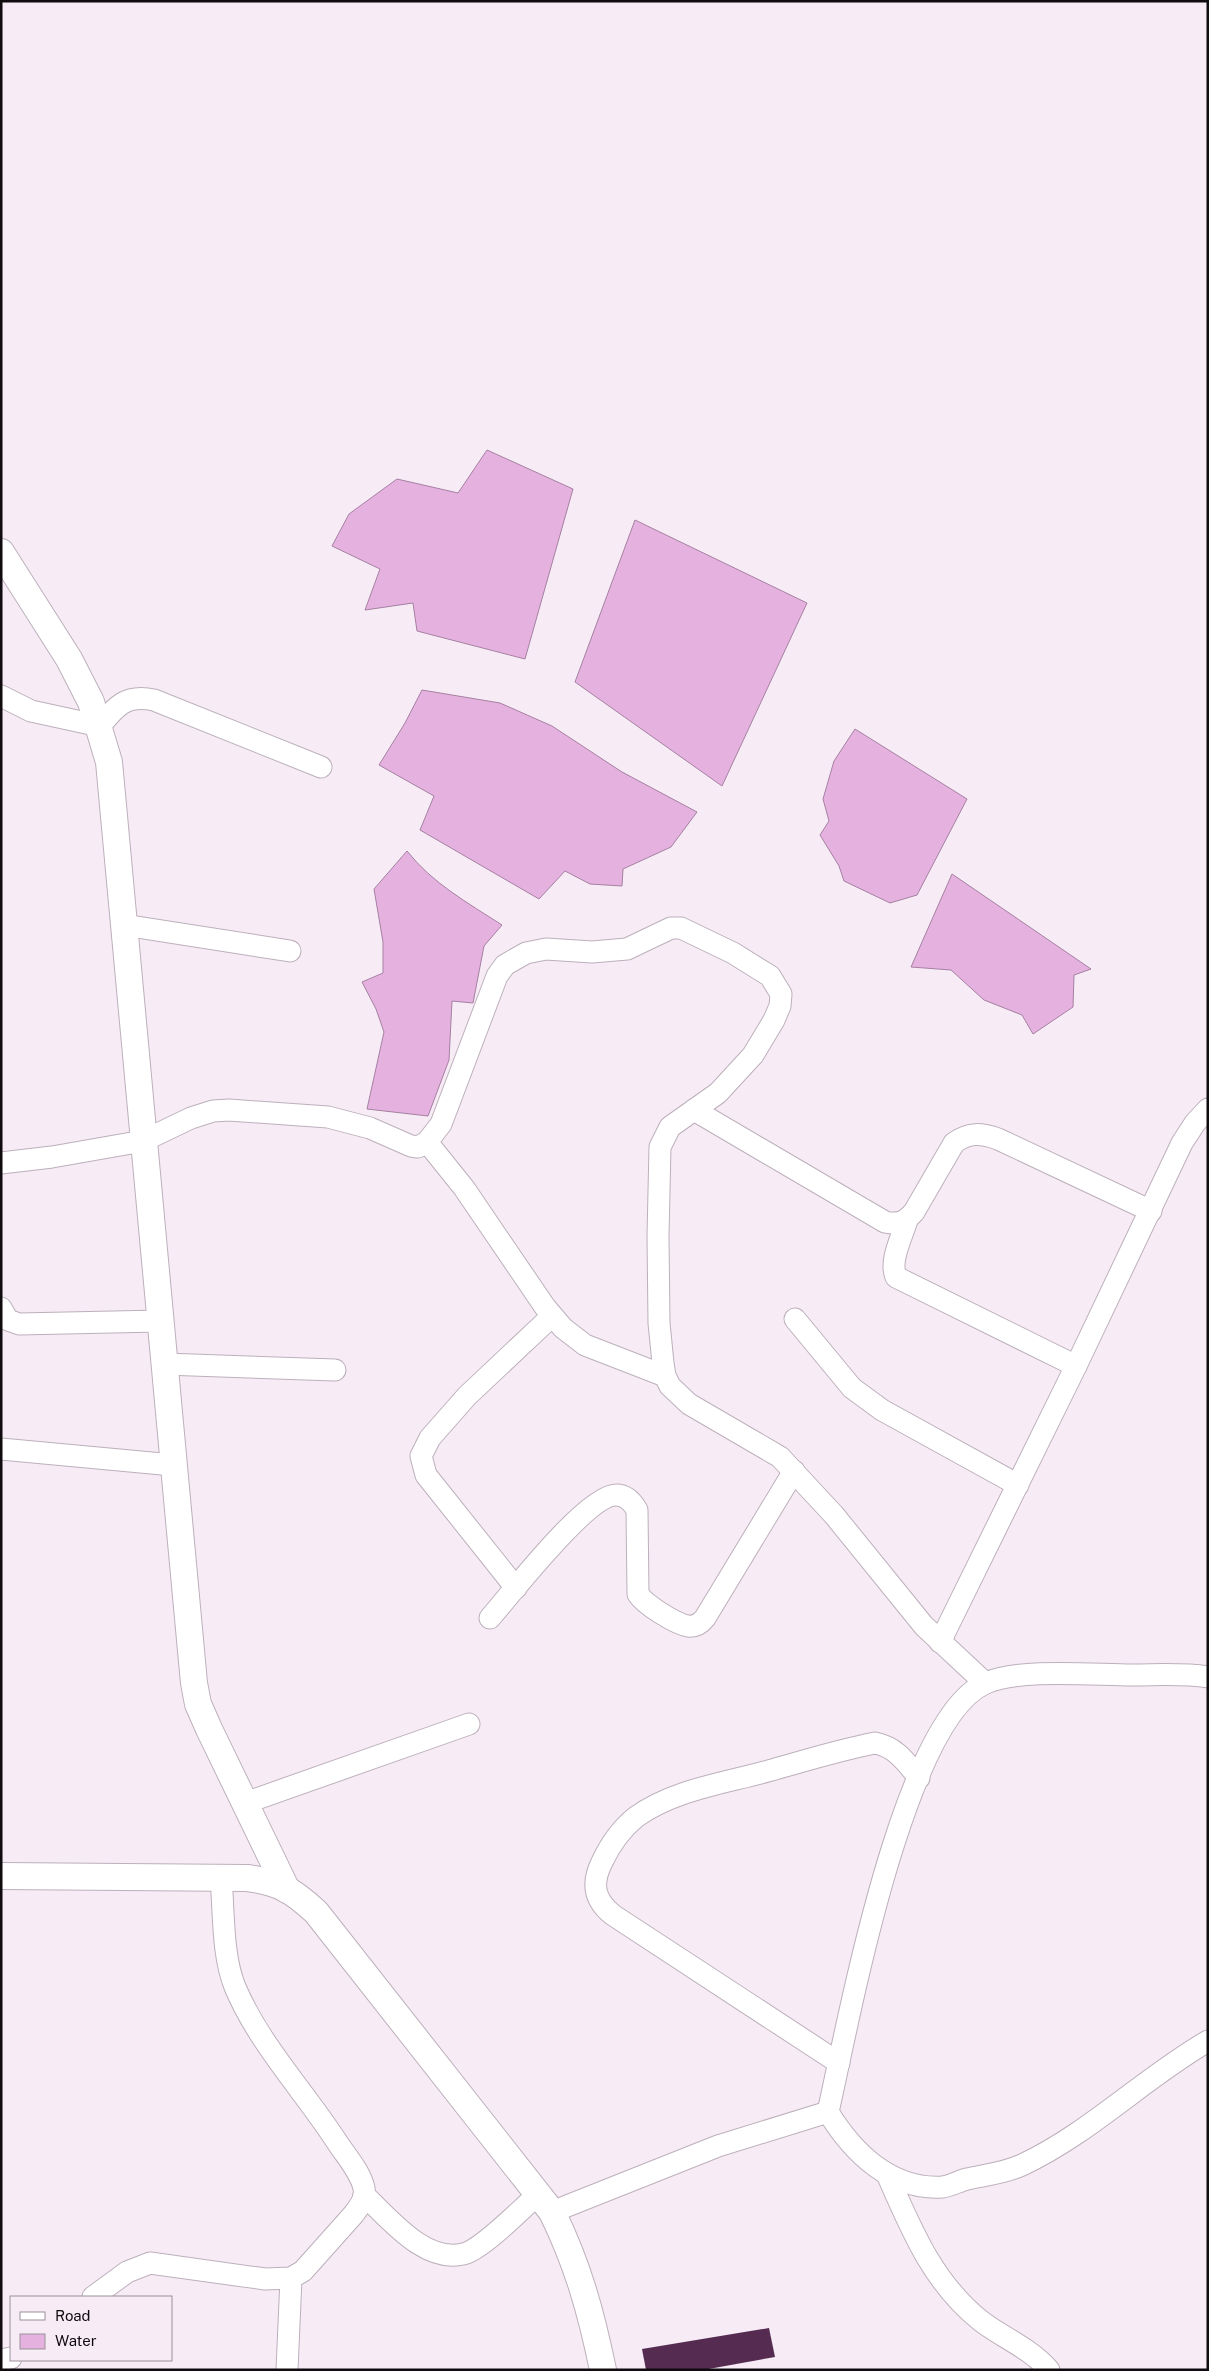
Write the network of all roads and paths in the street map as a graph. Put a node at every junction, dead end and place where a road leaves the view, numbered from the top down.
1 (1, 552) edge
2 (1, 696) edge
3 (100, 726) junction
4 (321, 767) dead end
5 (124, 925) junction
6 (290, 951) dead end
7 (694, 1110) junction
8 (1208, 1110) edge
9 (143, 1140) junction
10 (427, 1142) junction
11 (1, 1163) edge
12 (1151, 1211) junction
13 (907, 1220) junction
14 (1, 1308) edge
15 (552, 1316) junction
16 (795, 1319) dead end
17 (160, 1321) junction
18 (164, 1364) junction
19 (1076, 1366) junction
20 (335, 1370) dead end
21 (665, 1376) junction
22 (1, 1449) edge
23 (173, 1465) junction
24 (794, 1471) junction
25 (1018, 1485) junction
26 (516, 1588) junction
27 (490, 1618) dead end
28 (940, 1642) junction
29 (1208, 1677) edge
30 (985, 1683) junction
31 (469, 1724) dead end
32 (919, 1778) junction
33 (245, 1803) junction
34 (1, 1876) edge
35 (221, 1878) junction
36 (287, 1890) junction
37 (1208, 2041) edge
38 (839, 2063) junction
39 (828, 2112) junction
40 (887, 2174) junction
41 (364, 2195) junction
42 (545, 2203) junction
43 (291, 2278) junction
44 (94, 2296) edge
45 (287, 2370) edge
46 (603, 2370) edge
47 (1049, 2370) edge

1 - 3 street
2 - 3 street
3 - 4 street
3 - 5 street
5 - 6 street
5 - 9 street
7 - 10 street
7 - 13 street
7 - 21 street
8 - 12 street
9 - 10 street
9 - 11 street
9 - 17 street
10 - 15 street
12 - 13 street
12 - 19 street
13 - 19 street
14 - 17 street
15 - 21 street
15 - 26 street
16 - 25 street
17 - 18 street
18 - 20 street
18 - 23 street
19 - 25 street
21 - 24 street
22 - 23 street
23 - 33 street
24 - 26 street
24 - 28 street
25 - 28 street
26 - 27 street
28 - 30 street
29 - 30 street
30 - 32 street
31 - 33 street
32 - 38 street
32 - 38 street
33 - 36 street
34 - 35 street
35 - 36 street
35 - 41 street
36 - 42 street
37 - 40 street
38 - 39 street
39 - 40 street
39 - 42 street
40 - 47 street
41 - 42 street
41 - 43 street
42 - 46 street
43 - 44 street
43 - 45 street

